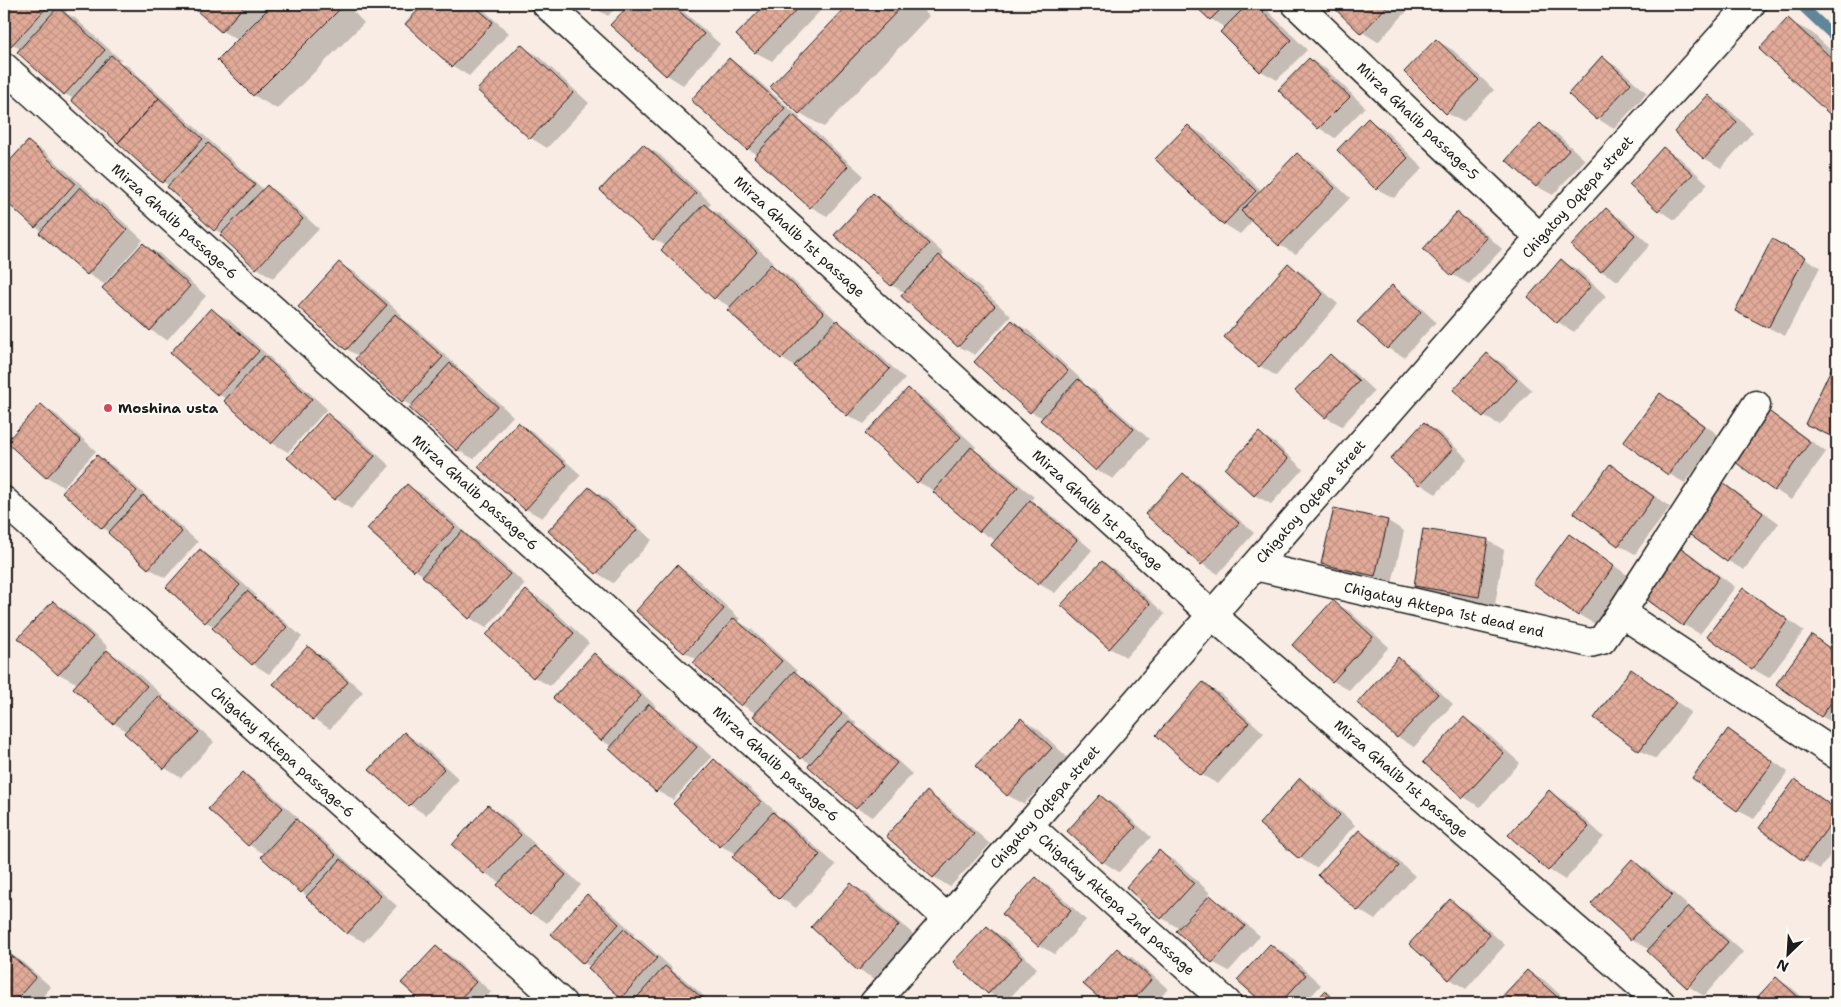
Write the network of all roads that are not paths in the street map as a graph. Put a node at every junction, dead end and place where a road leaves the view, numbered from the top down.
1 (546, 4) edge
2 (1296, 4) edge
3 (1751, 4) edge
4 (4, 67) edge
5 (1540, 238) junction
6 (1756, 405) dead end
7 (4, 501) edge
8 (1255, 566) junction
9 (1621, 613) junction
10 (1212, 615) junction
11 (1837, 755) edge
12 (1028, 825) junction
13 (948, 919) junction
14 (562, 1003) edge
15 (874, 1003) edge
16 (1227, 1003) edge
17 (1661, 1003) edge

1 - 10 street, Mirza Ghalib 1st passage
2 - 5 street, Mirza Ghalib passage-5
3 - 5 street, Chigatoy Oqtepa street
4 - 13 street, Mirza Ghalib passage-6
5 - 8 street, Chigatoy Oqtepa street
6 - 9 street, Chigatay Aktepa 1st dead end
7 - 14 street, Chigatay Aktepa passage-6
8 - 9 street, Chigatay Aktepa 1st dead end
8 - 10 street, Chigatoy Oqtepa street
9 - 11 street
10 - 12 street, Chigatoy Oqtepa street
10 - 17 street, Mirza Ghalib 1st passage
12 - 13 street, Chigatoy Oqtepa street
12 - 16 street, Chigatay Aktepa 2nd passage
13 - 15 street, Chigatoy Oqtepa street

